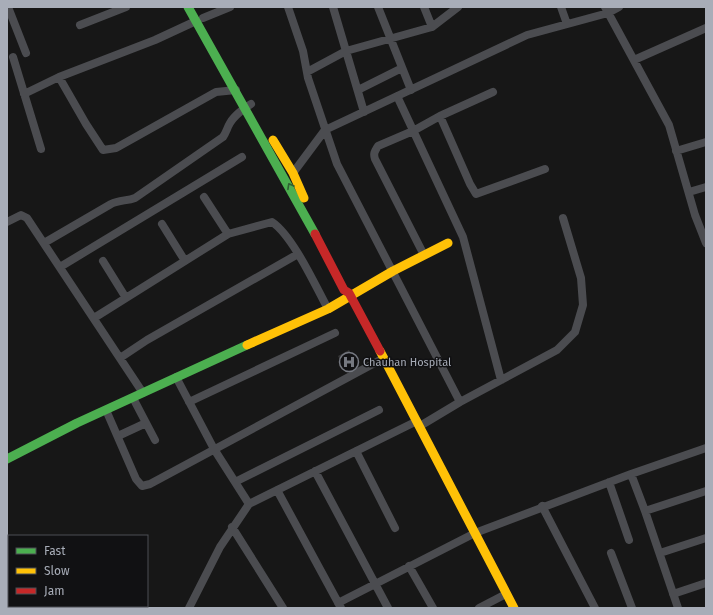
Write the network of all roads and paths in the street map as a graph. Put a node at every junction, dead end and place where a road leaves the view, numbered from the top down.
1 (8, 7) edge
2 (126, 7) edge
3 (188, 7) edge
4 (197, 7) edge
5 (230, 7) edge
6 (288, 7) edge
7 (333, 7) edge
8 (378, 7) edge
9 (424, 7) edge
10 (458, 7) edge
11 (561, 7) edge
12 (619, 7) edge
13 (606, 10) edge
14 (200, 19) junction
15 (567, 24) junction
16 (80, 25) dead end
17 (432, 27) junction
18 (706, 28) edge
19 (390, 39) junction
20 (346, 51) junction
21 (26, 54) dead end
22 (13, 57) dead end
23 (634, 60) junction
24 (402, 68) junction
25 (307, 72) junction
26 (59, 77) junction
27 (236, 90) junction
28 (358, 90) junction
29 (411, 90) junction
30 (493, 92) dead end
31 (24, 94) junction
32 (397, 96) junction
33 (248, 106) junction
34 (364, 112) junction
35 (440, 116) junction
36 (325, 130) junction
37 (413, 131) junction
38 (706, 142) edge
39 (41, 149) dead end
40 (676, 151) junction
41 (242, 157) dead end
42 (545, 169) dead end
43 (293, 173) junction
44 (706, 187) edge
45 (688, 192) junction
46 (204, 197) dead end
47 (564, 218) dead end
48 (8, 220) edge
49 (162, 224) dead end
50 (228, 234) junction
51 (44, 243) junction
52 (448, 243) dead end
53 (706, 243) edge
54 (298, 254) junction
55 (424, 255) junction
56 (103, 261) dead end
57 (185, 261) junction
58 (60, 267) junction
59 (393, 271) junction
60 (349, 294) junction
61 (126, 298) junction
62 (328, 309) junction
63 (94, 318) junction
64 (335, 333) dead end
65 (120, 358) junction
66 (384, 358) junction
67 (176, 377) junction
68 (502, 380) junction
69 (143, 393) junction
70 (133, 398) junction
71 (189, 402) junction
72 (460, 402) junction
73 (106, 410) junction
74 (380, 410) dead end
75 (146, 423) junction
76 (418, 424) junction
77 (118, 436) junction
78 (155, 440) dead end
79 (214, 448) junction
80 (706, 448) edge
81 (356, 451) junction
82 (7, 459) edge
83 (315, 471) junction
84 (631, 474) junction
85 (235, 482) junction
86 (609, 482) junction
87 (277, 490) junction
88 (706, 491) edge
89 (248, 504) junction
90 (542, 506) junction
91 (645, 511) junction
92 (232, 527) junction
93 (395, 528) dead end
94 (475, 532) junction
95 (706, 538) edge
96 (629, 540) dead end
97 (611, 553) dead end
98 (660, 553) junction
99 (409, 566) junction
100 (706, 583) edge
101 (374, 584) junction
102 (506, 594) junction
103 (673, 594) junction
104 (339, 605) edge
105 (189, 608) edge
106 (283, 608) edge
107 (388, 608) edge
108 (433, 608) edge
109 (479, 608) edge
110 (514, 608) edge
111 (595, 608) edge
112 (632, 608) edge
113 (678, 608) edge

1 - 21 street
2 - 16 street
3 - 14 street
4 - 14 street
5 - 14 street
6 - 25 street
7 - 20 street
8 - 19 street
9 - 17 street
10 - 17 street
11 - 15 street
12 - 13 street
13 - 15 street
13 - 23 street
14 - 26 street
14 - 27 street
14 - 33 street
15 - 29 street
17 - 19 street
18 - 23 street
19 - 20 street
19 - 24 street
20 - 25 street
20 - 28 street
22 - 31 street
23 - 40 street
24 - 28 street
24 - 29 street
25 - 36 street
26 - 27 street
26 - 31 street
27 - 33 street
28 - 34 street
29 - 32 street
30 - 35 street
31 - 39 street
32 - 34 street
32 - 37 street
33 - 43 street
33 - 51 street
60 -> 33 street
34 - 36 street
35 - 37 street
35 - 42 street
36 - 43 street
36 - 59 street
37 - 55 street
37 - 68 street
38 - 40 street
40 - 45 street
41 - 58 street
43 - 60 street
44 - 45 street
45 - 53 street
46 - 50 street
47 - 68 street
48 - 51 street
49 - 57 street
50 - 54 street
50 - 57 street
51 - 58 street
52 - 55 street
54 - 62 street
54 - 65 street
55 - 59 street
56 - 61 street
57 - 61 street
58 - 63 street
59 - 60 street
59 - 72 street
60 - 62 street
60 - 66 street
61 - 63 street
62 - 67 street
63 - 65 street
64 - 71 street
65 - 69 street
66 - 76 street
66 - 79 street
67 - 69 street
67 - 71 street
68 - 72 street
69 - 70 street
70 - 73 street
70 - 75 street
71 - 79 street
72 - 76 street
73 - 77 street
73 - 82 street
74 - 85 street
75 - 77 street
75 - 78 street
76 - 81 street
76 - 94 street
77 - 79 street
79 - 85 street
80 - 84 street
81 - 83 street
81 - 93 street
83 - 87 street
83 - 101 street
84 - 86 street
84 - 91 street
85 - 89 street
86 - 90 street
86 - 96 street
87 - 89 street
87 - 104 street
88 - 91 street
89 - 92 street
90 - 94 street
90 - 111 street
91 - 98 street
92 - 105 street
92 - 106 street
94 - 99 street
94 - 102 street
95 - 98 street
97 - 112 street
98 - 103 street
99 - 101 street
99 - 108 street
100 - 103 street
101 - 104 street
101 - 107 street
102 - 109 street
102 - 110 street
103 - 113 street

